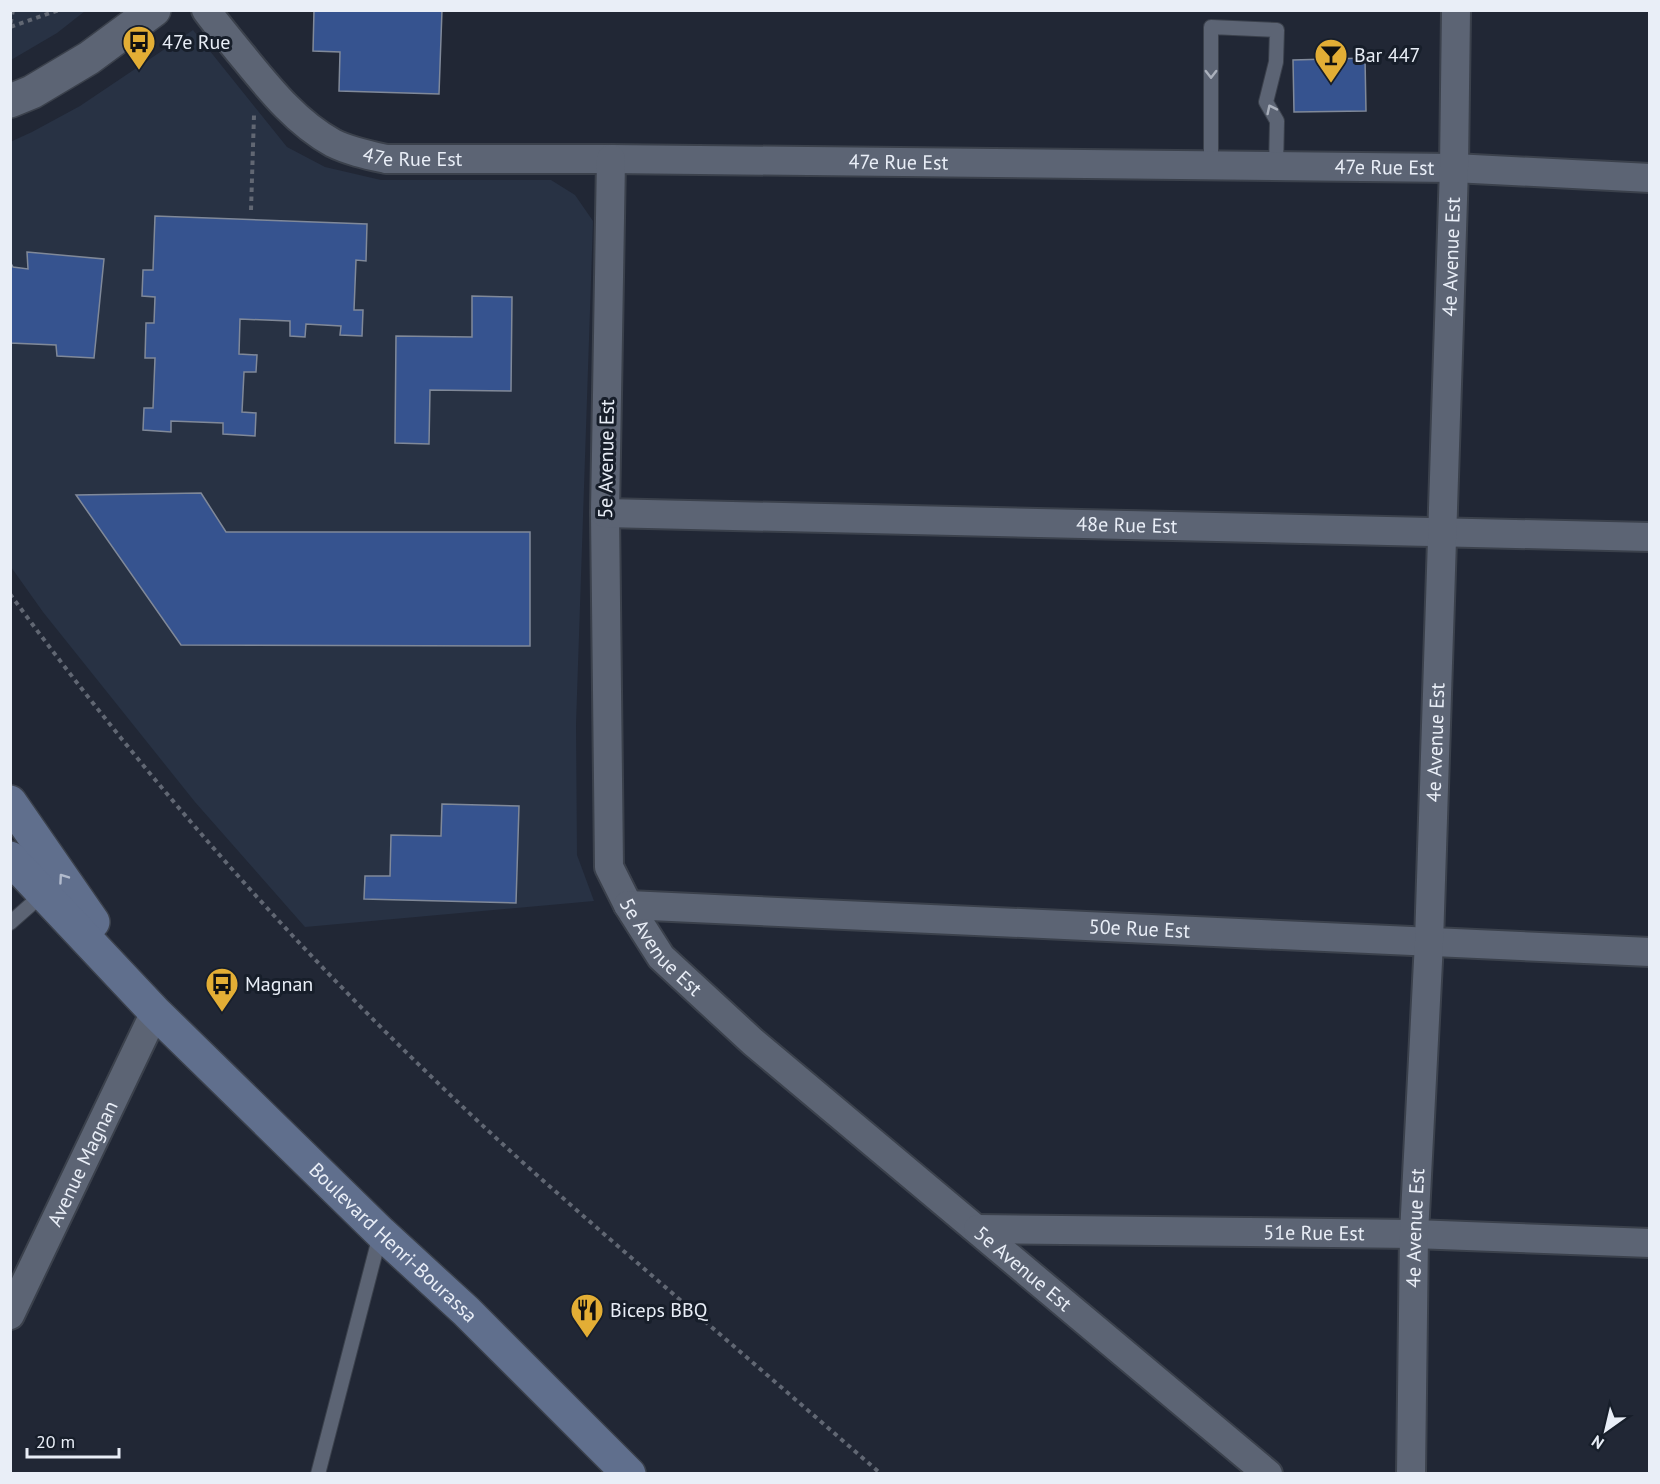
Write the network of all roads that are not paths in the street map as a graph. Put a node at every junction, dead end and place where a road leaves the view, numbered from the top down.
1 (154, 10) edge
2 (206, 10) edge
3 (1456, 10) edge
4 (10, 101) edge
5 (611, 159) junction
6 (1211, 166) junction
7 (1276, 166) junction
8 (1454, 168) junction
9 (1650, 178) edge
10 (605, 513) junction
11 (1442, 532) junction
12 (1650, 537) edge
13 (10, 802) edge
14 (10, 858) edge
15 (44, 893) junction
16 (628, 905) junction
17 (10, 923) edge
18 (1429, 942) junction
19 (1650, 952) edge
20 (156, 1012) junction
21 (978, 1229) junction
22 (381, 1233) junction
23 (1414, 1234) junction
24 (1650, 1243) edge
25 (10, 1315) edge
26 (621, 1471) edge
27 (318, 1473) edge
28 (1268, 1473) edge
29 (1411, 1473) edge

1 - 4 street
2 - 5 street, 47e Rue Est
3 - 8 street, 4e Avenue Est
5 - 6 street, 47e Rue Est
5 - 10 street, 5e Avenue Est
6 - 7 street, 47e Rue Est
7 -> 6 lane
7 - 8 street, 47e Rue Est
8 - 9 street, 47e Rue Est
8 - 11 street, 4e Avenue Est
10 - 11 street, 48e Rue Est
10 - 16 street, 5e Avenue Est
11 - 12 street, 48e Rue Est
11 - 18 street, 4e Avenue Est
20 -> 13 main road, Boulevard Henri-Bourassa
14 - 15 main road, Boulevard Henri-Bourassa
15 - 17 lane
15 - 20 main road, Boulevard Henri-Bourassa
16 - 18 street, 50e Rue Est
16 - 21 street, 5e Avenue Est
18 - 19 street, 50e Rue Est
18 - 23 street, 4e Avenue Est
20 - 22 main road, Boulevard Henri-Bourassa
20 - 25 street, Avenue Magnan
21 - 23 street, 51e Rue Est
21 - 28 street, 5e Avenue Est
22 - 26 main road, Boulevard Henri-Bourassa
22 - 27 lane
23 - 24 street, 51e Rue Est
23 - 29 street, 4e Avenue Est

